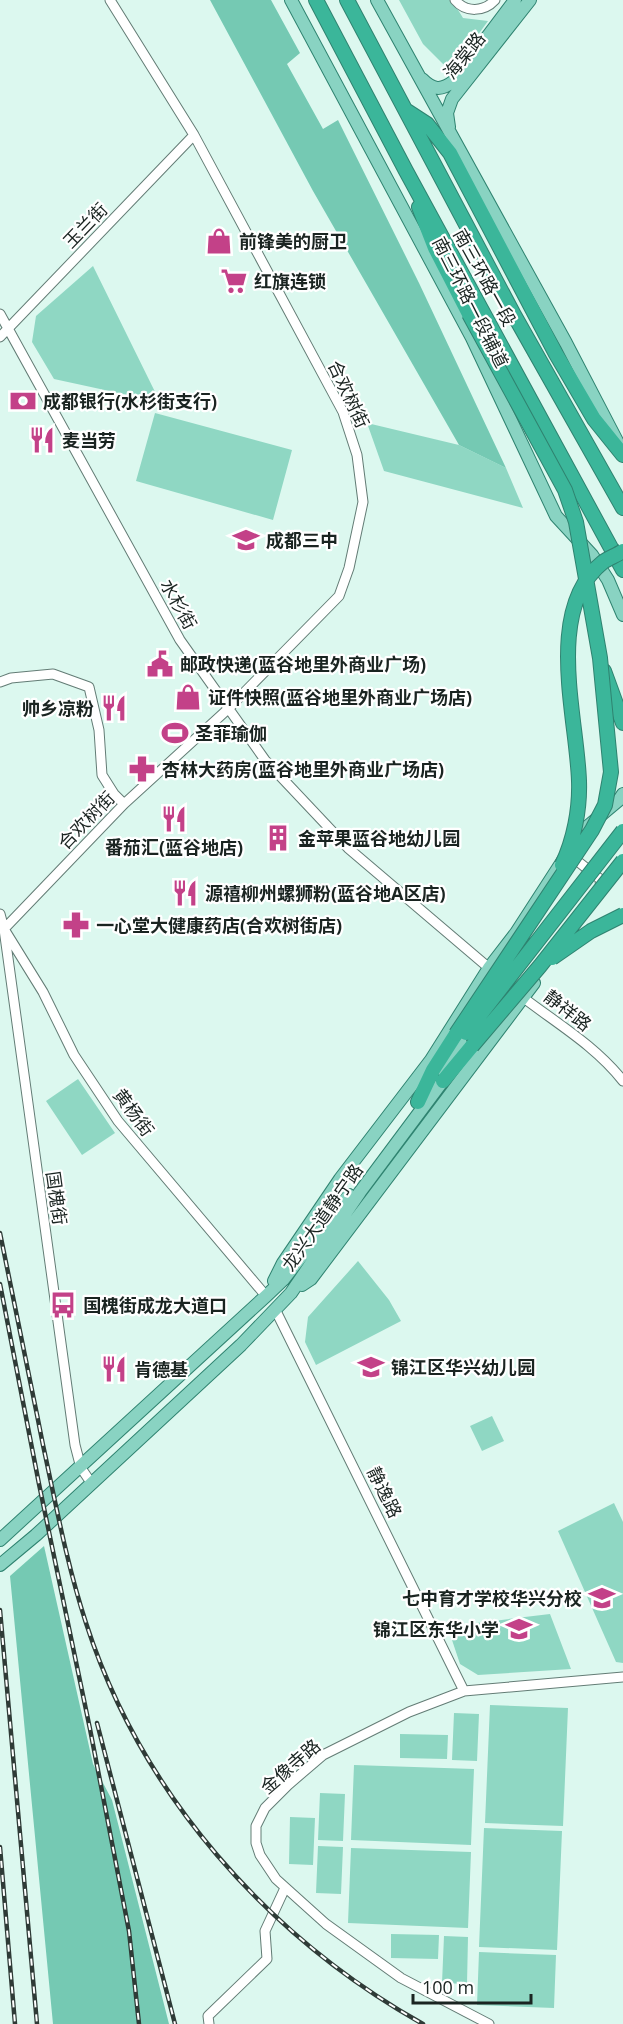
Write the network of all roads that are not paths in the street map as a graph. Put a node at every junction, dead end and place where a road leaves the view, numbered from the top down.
1 (110, 0) edge
2 (291, 0) edge
3 (316, 0) edge
4 (347, 0) edge
5 (377, 0) edge
6 (455, 0) edge
7 (495, 0) edge
8 (515, 0) edge
9 (530, 0) edge
10 (418, 75) junction
11 (405, 110) junction
12 (194, 135) junction
13 (453, 140) junction
14 (406, 171) junction
15 (0, 314) edge
16 (9, 327) junction
17 (0, 337) edge
18 (623, 454) edge
19 (621, 504) edge
20 (623, 551) edge
21 (623, 570) edge
22 (623, 615) edge
23 (600, 658) junction
24 (0, 682) edge
25 (228, 710) junction
26 (623, 723) edge
27 (622, 795) edge
28 (124, 804) junction
29 (623, 831) edge
30 (623, 843) edge
31 (567, 853) junction
32 (623, 861) edge
33 (623, 869) edge
34 (550, 892) junction
35 (599, 902) junction
36 (0, 914) edge
37 (623, 915) edge
38 (4, 929) junction
39 (540, 966) junction
40 (489, 968) junction
41 (523, 997) junction
42 (465, 1040) junction
43 (443, 1081) joint
44 (623, 1081) edge
45 (418, 1102) joint
46 (291, 1293) junction
47 (266, 1296) junction
48 (275, 1309) junction
49 (81, 1468) junction
50 (92, 1484) junction
51 (0, 1540) edge
52 (0, 1565) edge
53 (623, 1677) edge
54 (464, 1691) junction
55 (285, 1887) junction
56 (209, 2024) edge
57 (489, 2024) edge

1 - 12 street, 合欢树街
2 - 22 main road, 南三环路一段辅道
3 - 14 highway, 南三环路一段
4 - 11 highway, 南三环路一段
5 - 10 main road
6 - 7 street
8 - 10 main road, 海棠路
9 - 13 main road, 海棠路
10 - 13 main road
11 - 18 highway
11 - 19 highway, 南三环路一段
12 - 16 street, 玉兰街
12 - 25 street, 合欢树街
13 - 18 main road
14 - 21 highway, 南三环路一段
14 - 23 highway, bridge
15 - 16 street, 水杉街
16 - 17 street, 玉兰街
16 - 25 street, 水杉街
20 - 34 highway, bridge
23 - 26 highway, bridge
23 - 34 highway, bridge
24 - 28 street
25 - 28 street, 合欢树街
25 - 40 street, 水杉街
27 - 31 main road
28 - 38 street, 合欢树街
29 - 42 highway, bridge
30 - 42 highway
31 - 35 street
31 - 40 main road
32 - 39 highway, bridge
33 - 35 main road
34 - 42 highway, bridge
35 - 41 main road
36 - 38 street, 国槐街
37 - 39 highway, bridge
38 - 47 street, 黄杨街
38 - 49 street, 国槐街
39 - 42 highway, bridge
40 - 41 street, 静祥路
40 - 47 main road
41 - 44 street, 静祥路
41 - 46 main road
42 - 43 highway
42 - 45 highway
43 - 46 main road, 龙兴大道静宁路
45 - 47 main road, 龙兴大道静宁路
46 - 48 main road, 龙兴大道静宁路
47 - 49 main road, 龙兴大道静宁路
48 - 50 main road, 龙兴大道静宁路
48 - 54 street, 静逸路
49 - 50 street, 国槐街
49 - 51 main road, 龙兴大道静宁路
50 - 52 main road, 龙兴大道静宁路
53 - 54 street, 金像寺路
54 - 55 street, 金像寺路
55 - 56 street
55 - 57 street, 金像寺路

